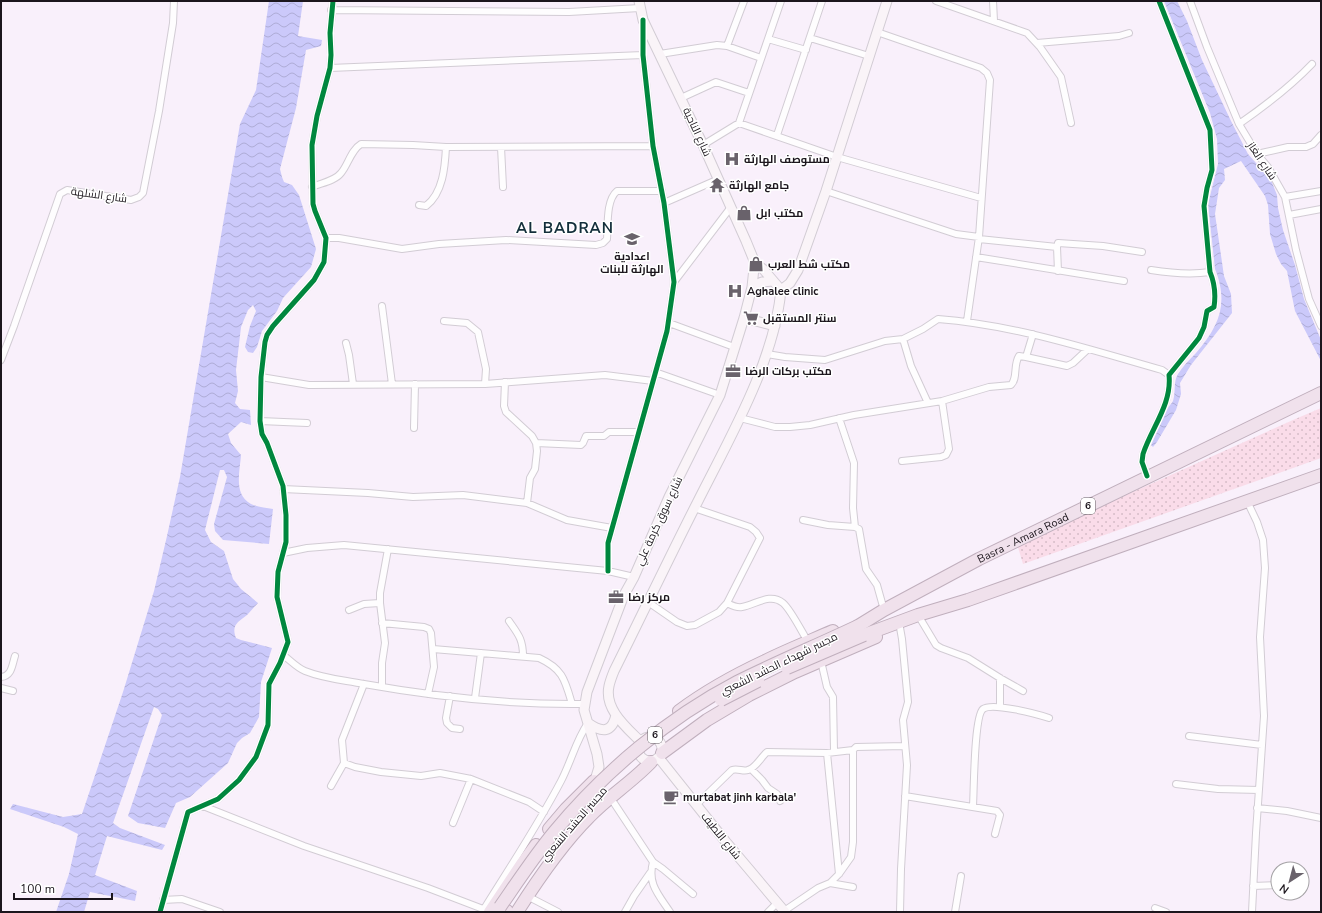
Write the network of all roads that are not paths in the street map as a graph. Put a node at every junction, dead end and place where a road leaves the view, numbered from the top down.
1 (174, 1) edge
2 (333, 1) edge
3 (744, 1) edge
4 (781, 1) edge
5 (822, 1) edge
6 (887, 1) edge
7 (936, 1) edge
8 (993, 1) edge
9 (1159, 1) edge
10 (1190, 1) edge
11 (640, 4) edge
12 (331, 10) junction
13 (643, 20) junction
14 (994, 21) junction
15 (877, 32) junction
16 (1129, 33) dead end
17 (810, 38) junction
18 (768, 39) junction
19 (1037, 43) junction
20 (727, 46) junction
21 (806, 50) junction
22 (660, 54) junction
23 (643, 55) junction
24 (870, 56) junction
25 (761, 58) junction
26 (1312, 64) dead end
27 (330, 68) junction
28 (749, 93) junction
29 (681, 98) junction
30 (739, 123) junction
31 (1071, 123) dead end
32 (1239, 124) junction
33 (777, 135) junction
34 (1321, 135) edge
35 (704, 145) junction
36 (653, 146) junction
37 (446, 147) junction
38 (501, 147) junction
39 (1257, 154) junction
40 (837, 157) junction
41 (718, 180) junction
42 (312, 187) junction
43 (503, 187) dead end
44 (662, 191) junction
45 (826, 191) junction
46 (1321, 191) edge
47 (1285, 197) junction
48 (981, 198) junction
49 (664, 203) junction
50 (419, 205) dead end
51 (731, 207) junction
52 (1321, 209) edge
53 (1289, 215) junction
54 (326, 238) junction
55 (979, 238) junction
56 (1057, 247) junction
57 (1142, 252) dead end
58 (976, 257) junction
59 (755, 263) junction
60 (1151, 270) dead end
61 (1058, 271) junction
62 (1210, 272) junction
63 (773, 281) junction
64 (1124, 281) dead end
65 (674, 282) junction
66 (752, 287) junction
67 (781, 290) junction
68 (382, 306) dead end
69 (744, 318) junction
70 (444, 321) dead end
71 (967, 321) junction
72 (668, 323) junction
73 (775, 326) junction
74 (1321, 326) edge
75 (1033, 334) junction
76 (903, 339) junction
77 (346, 343) dead end
78 (734, 347) junction
79 (1088, 349) junction
80 (767, 354) junction
81 (1026, 357) junction
82 (1, 360) edge
83 (656, 372) junction
84 (1169, 375) junction
85 (261, 377) junction
86 (653, 381) junction
87 (505, 382) junction
88 (353, 384) junction
89 (392, 384) junction
90 (415, 384) junction
91 (485, 384) junction
92 (1321, 393) edge
93 (720, 395) junction
94 (942, 401) junction
95 (928, 403) junction
96 (740, 418) junction
97 (839, 418) junction
98 (260, 421) junction
99 (307, 423) dead end
100 (414, 428) dead end
101 (638, 432) junction
102 (536, 443) junction
103 (902, 461) dead end
104 (1321, 475) edge
105 (1147, 476) junction
106 (283, 489) junction
107 (1247, 502) junction
108 (527, 503) junction
109 (694, 508) junction
110 (803, 520) dead end
111 (855, 527) junction
112 (612, 528) junction
113 (388, 549) junction
114 (283, 553) junction
115 (608, 571) junction
116 (634, 577) junction
117 (648, 602) junction
118 (380, 603) junction
119 (727, 603) junction
120 (349, 610) dead end
121 (884, 610) junction
122 (918, 615) junction
123 (509, 621) dead end
124 (899, 622) junction
125 (382, 623) junction
126 (861, 631) junction
127 (808, 642) junction
128 (433, 649) junction
129 (481, 653) junction
130 (283, 655) junction
131 (15, 656) dead end
132 (523, 656) junction
133 (821, 661) junction
134 (1, 677) edge
135 (1000, 678) junction
136 (364, 684) junction
137 (382, 687) junction
138 (1, 688) edge
139 (13, 691) dead end
140 (1023, 691) dead end
141 (428, 694) junction
142 (450, 696) junction
143 (475, 698) junction
144 (572, 704) junction
145 (584, 704) junction
146 (1000, 706) junction
147 (616, 715) junction
148 (1049, 718) dead end
149 (588, 723) junction
150 (460, 729) dead end
151 (1188, 736) dead end
152 (642, 741) junction
153 (1262, 745) junction
154 (905, 746) junction
155 (853, 750) junction
156 (834, 751) junction
157 (827, 753) junction
158 (657, 758) junction
159 (344, 763) junction
160 (751, 769) junction
161 (605, 771) junction
162 (471, 779) junction
163 (595, 780) junction
164 (1176, 784) dead end
165 (331, 786) dead end
166 (620, 788) junction
167 (1259, 790) junction
168 (905, 796) junction
169 (610, 797) junction
170 (780, 801) dead end
171 (696, 805) junction
172 (203, 806) junction
173 (973, 806) junction
174 (1257, 808) junction
175 (544, 812) junction
176 (1321, 818) edge
177 (453, 823) dead end
178 (995, 834) dead end
179 (653, 862) junction
180 (651, 873) junction
181 (839, 874) junction
182 (961, 876) dead end
183 (830, 882) junction
184 (1270, 885) edge
185 (1253, 886) junction
186 (853, 887) dead end
187 (693, 894) dead end
188 (527, 896) junction
189 (163, 900) junction
190 (777, 903) junction
191 (1155, 908) dead end
192 (499, 911) edge
193 (160, 912) edge
194 (220, 912) edge
195 (558, 912) edge
196 (625, 912) edge
197 (670, 912) edge
198 (768, 912) edge
199 (784, 912) edge
200 (900, 912) edge
201 (955, 912) edge
202 (1166, 912) edge
203 (1252, 912) edge

1 - 82 street, شارع الشلهة
2 - 12 street
3 - 20 street
4 - 18 street
5 - 17 street
6 - 15 main road
7 - 14 street
8 - 14 street
9 - 62 street
10 - 32 street, شارع الغاز
11 - 12 street
11 - 13 main road, شارع الناحية
12 - 27 street
13 - 22 main road, شارع الناحية
13 - 23 street
14 - 19 street
15 - 24 main road
15 - 48 street
16 - 19 street
17 - 21 street
17 - 24 street
18 - 21 street
18 - 25 street
19 - 31 street
20 - 22 street
20 - 25 street
21 - 33 street
22 - 29 main road, شارع الناحية
23 - 27 street
23 - 36 street
24 - 40 main road
25 - 28 street
26 - 32 street
27 - 42 street
28 - 29 street
28 - 30 street
29 - 35 main road, شارع الناحية
30 - 33 street
30 - 35 street
32 - 39 street, شارع الغاز
33 - 40 street
34 - 39 street
35 - 41 main road, شارع الناحية
36 - 38 street
36 - 44 street
37 - 38 street
37 - 42 street
37 - 50 street
38 - 43 street
39 - 47 street, شارع الغاز
40 - 45 main road
40 - 48 street
41 - 49 street
41 - 51 main road, شارع الناحية
42 - 54 street
44 - 49 street
44 - 54 street
45 - 55 street
45 - 67 main road
46 - 47 street
47 - 53 street, شارع الغاز
48 - 55 street
49 - 65 street
51 - 59 main road, شارع الناحية
51 - 65 street
52 - 53 street
53 - 74 street, شارع الغاز
54 - 85 street
55 - 56 street
55 - 58 street
56 - 57 street
56 - 61 street
58 - 61 street
58 - 71 street
59 - 63 main road
59 - 66 main road, شارع سوق كرمة علي
60 - 62 street
61 - 64 street
62 - 84 street
63 - 66 main road
63 - 67 main road
65 - 72 street
66 - 69 main road, شارع سوق كرمة علي
67 - 73 main road
68 - 89 street
69 - 73 main road
69 - 78 main road, شارع سوق كرمة علي
70 - 91 street
71 - 75 street
71 - 76 street
72 - 78 street
72 - 83 street
73 - 80 main road
75 - 79 street
75 - 81 street
76 - 80 street
76 - 95 street
77 - 88 street
78 - 93 main road, شارع سوق كرمة علي
79 - 81 street
79 - 84 street
80 - 96 main road
81 - 94 street
83 - 86 street
83 - 93 street
84 - 105 street
85 - 88 street
85 - 98 street
86 - 87 street
86 - 101 street
87 - 91 street
87 - 102 street
88 - 89 street
89 - 90 street
90 - 91 street
90 - 100 street
92 - 105 highway, Basra - Amara Road / 6
93 - 116 main road, شارع سوق كرمة علي
94 - 95 street
94 - 103 street
95 - 97 street
96 - 97 street
96 - 109 main road
97 - 111 street
98 - 99 street
98 - 106 street
101 - 102 street
101 - 112 street
102 - 108 street
104 - 107 highway, 6
105 - 121 highway, Basra - Amara Road / 6
106 - 108 street
106 - 114 street
107 - 122 highway, 6
107 - 153 street
108 - 112 street
109 - 117 main road
109 - 119 street
110 - 111 street
111 - 121 street
112 - 115 street
113 - 114 street
113 - 115 street
113 - 118 street
114 - 130 street
115 - 116 street
116 - 145 main road, شارع سوق كرمة علي
117 - 119 street
117 - 147 main road
118 - 120 street
118 - 125 street
119 - 127 street
121 - 126 highway, Basra - Amara Road / 6
121 - 127 highway
122 - 124 highway, 6
122 - 135 street
123 - 132 street
124 - 126 highway, 6
124 - 133 highway
124 - 154 street
125 - 128 street
125 - 137 street
126 - 192 highway, مجسر شهداء الحشد الشعبي / 6, bridge
127 - 152 highway
128 - 129 street
128 - 141 street
129 - 132 street
129 - 143 street
130 - 136 street
130 - 172 street
131 - 134 street
132 - 144 street
133 - 156 street
133 - 158 highway
135 - 140 street
135 - 146 street
136 - 137 street
136 - 159 street
137 - 141 street
138 - 139 street
141 - 142 street
142 - 143 street
142 - 150 street
143 - 144 street
144 - 145 street
145 - 149 main road, شارع سوق كرمة علي
146 - 148 street
146 - 173 street
147 - 149 main road
147 - 152 main road
149 - 163 main road, شارع سوق كرمة علي
149 - 175 street
151 - 153 street
152 - 158 main road
152 - 158 main road
152 - 161 highway
153 - 167 street
154 - 155 street
154 - 168 street
155 - 156 street
155 - 181 street
156 - 157 street
157 - 160 street
157 - 181 street
158 - 166 highway
158 - 171 main road, شارع اللطيف
159 - 162 street
159 - 165 street
160 - 170 street
160 - 171 street
161 - 163 highway
161 - 166 highway
162 - 175 street
162 - 177 street
163 - 192 highway
164 - 167 street
166 - 169 highway
167 - 174 street
168 - 173 street
168 - 200 street
169 - 179 street
169 - 188 highway
171 - 190 main road, شارع اللطيف
172 - 189 street
172 - 192 street
173 - 178 street
174 - 176 street
174 - 185 street
175 - 192 street
179 - 180 street
179 - 187 street
180 - 196 street
180 - 197 street
181 - 183 street
182 - 201 street
183 - 186 street
183 - 199 street
184 - 185 street
185 - 203 street
188 - 192 highway
188 - 195 street
189 - 193 street
189 - 194 street
190 - 198 street
190 - 199 main road, شارع اللطيف
191 - 202 street

